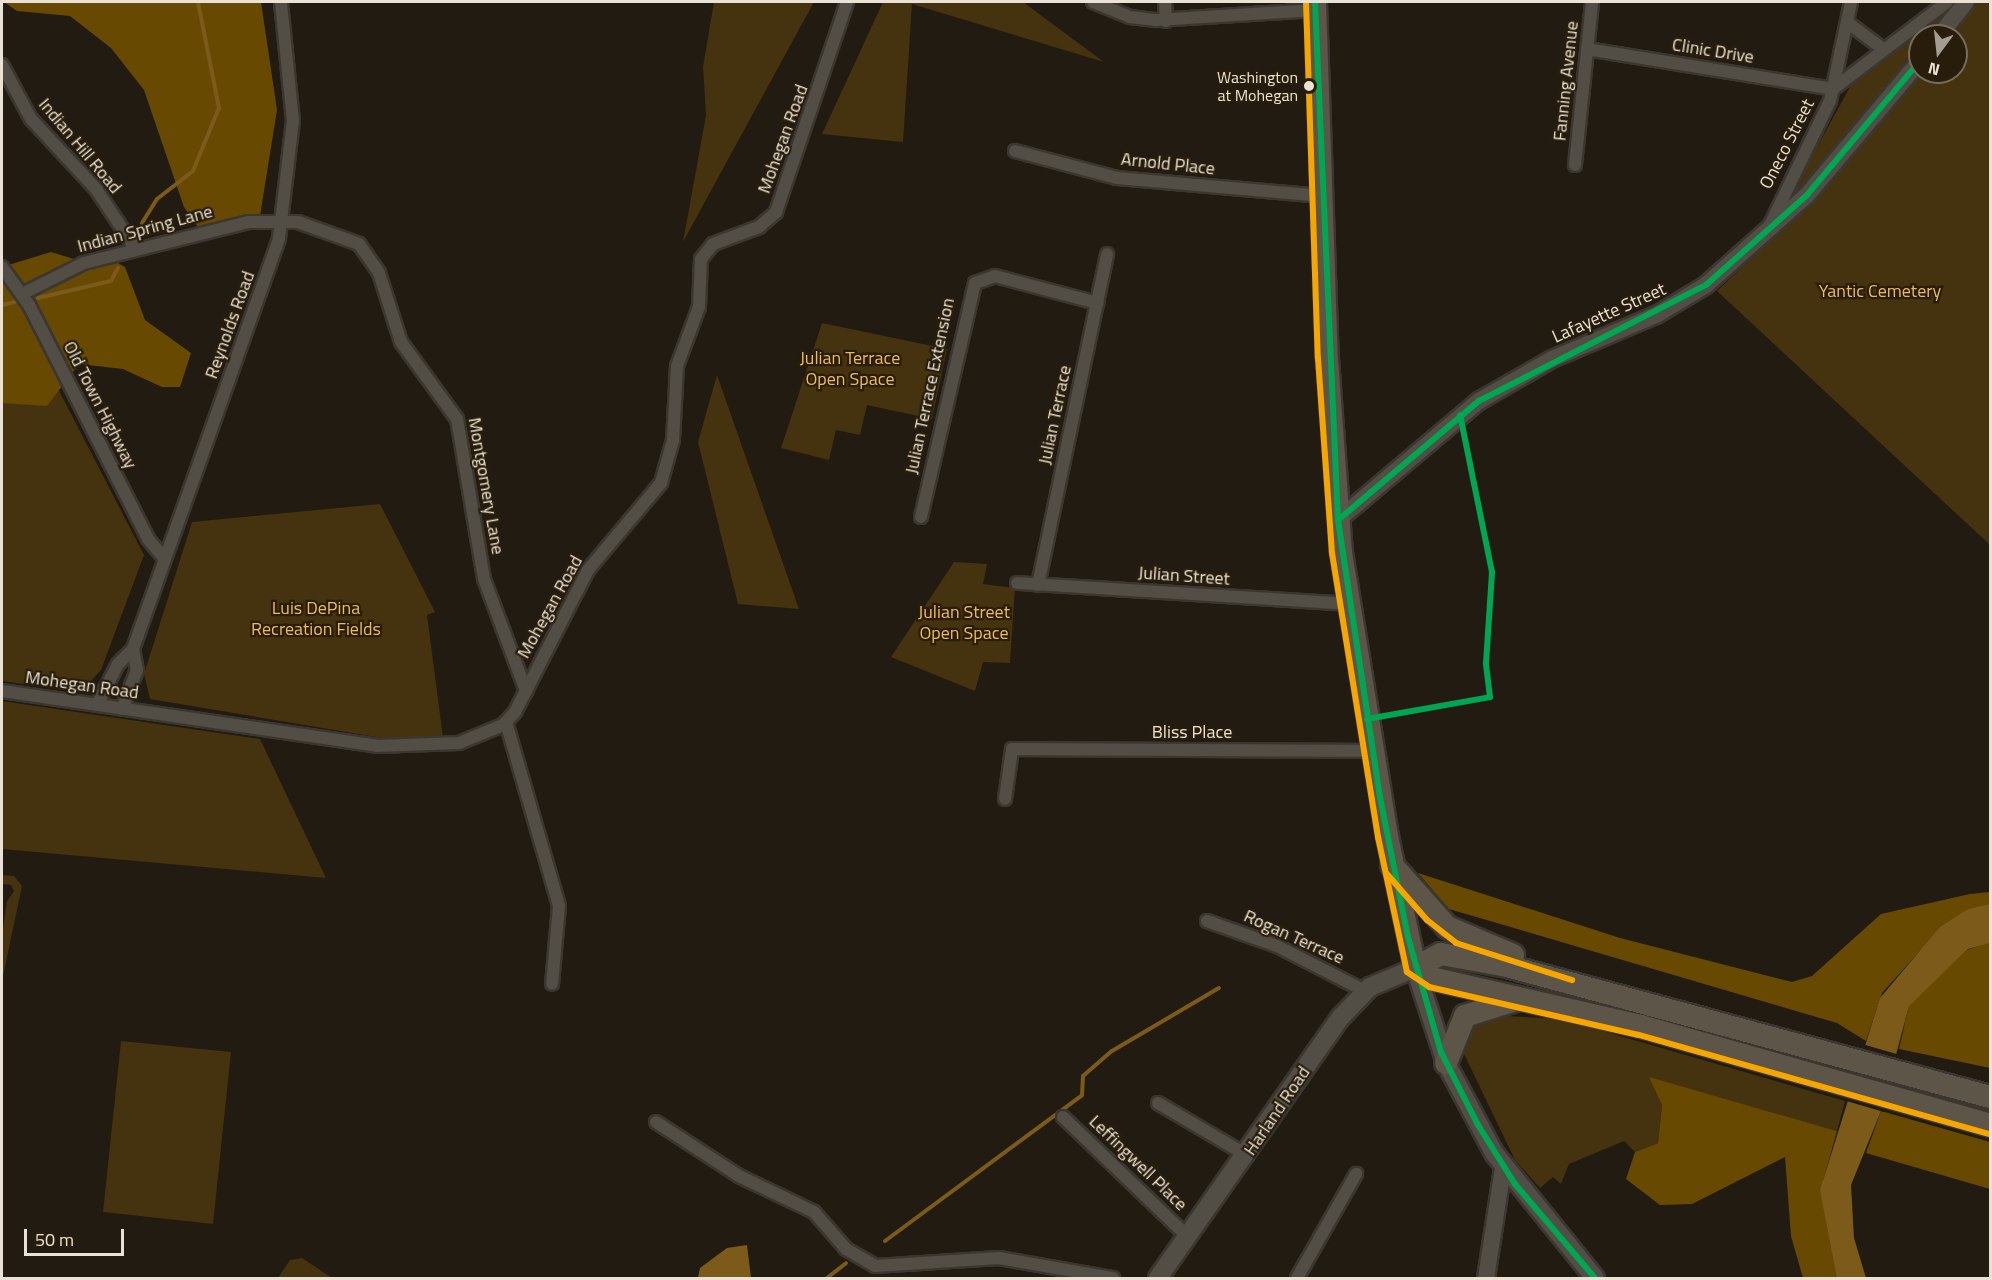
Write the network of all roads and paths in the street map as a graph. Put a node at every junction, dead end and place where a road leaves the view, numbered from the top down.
1 (281, 2) edge
2 (847, 2) edge
3 (1093, 2) edge
4 (1165, 2) edge
5 (1592, 2) edge
6 (1851, 2) edge
7 (1947, 2) edge
8 (1966, 2) edge
9 (1316, 6) edge
10 (1166, 21) junction
11 (1847, 22) junction
12 (1949, 24) edge
13 (1587, 49) junction
14 (1882, 49) junction
15 (2, 65) edge
16 (1908, 76) edge
17 (1833, 89) junction
18 (1015, 151) dead end
19 (1575, 165) dead end
20 (1322, 196) junction
21 (284, 220) junction
22 (1767, 232) junction
23 (135, 248) junction
24 (1107, 254) dead end
25 (2, 267) edge
26 (22, 294) junction
27 (1097, 303) junction
28 (921, 517) dead end
29 (1338, 520) junction
30 (165, 559) junction
31 (1017, 583) dead end
32 (1038, 585) junction
33 (1349, 604) junction
34 (133, 649) junction
35 (526, 691) junction
36 (2, 692) edge
37 (97, 705) junction
38 (122, 709) junction
39 (506, 722) junction
40 (1372, 751) junction
41 (1005, 800) dead end
42 (1392, 865) junction
43 (1207, 921) dead end
44 (1415, 968) junction
45 (552, 984) dead end
46 (1600, 988) junction
47 (1365, 992) junction
48 (1527, 998) junction
49 (1446, 1063) junction
50 (1990, 1097) edge
51 (1158, 1103) dead end
52 (1063, 1117) dead end
53 (656, 1122) dead end
54 (1990, 1125) edge
55 (1248, 1156) junction
56 (1503, 1168) junction
57 (1356, 1174) dead end
58 (1187, 1236) junction
59 (905, 1273) edge
60 (1113, 1278) edge
61 (1158, 1278) edge
62 (1297, 1278) edge
63 (1486, 1278) edge
64 (1595, 1278) edge

1 - 21 street, Reynolds Road
2 - 35 street, Mohegan Road
3 - 10 street
4 - 10 street
5 - 13 street, Fanning Avenue
6 - 11 street, Oneco Street
7 - 14 street
8 - 12 street
9 - 10 street
9 - 20 highway
11 - 14 street
11 - 17 street, Oneco Street
13 - 17 street, Clinic Drive
13 - 19 street, Fanning Avenue
14 - 17 street
15 - 23 street, Indian Hill Road
16 - 22 street, Lafayette Street
17 - 22 street, Oneco Street
18 - 20 street, Arnold Place
20 - 29 highway
21 - 23 street, Indian Spring Lane
21 - 30 street, Reynolds Road
21 - 35 street, Montgomery Lane
22 - 29 street, Lafayette Street
23 - 26 street, Indian Spring Lane
24 - 27 street, Julian Terrace
25 - 26 street, Old Town Highway
26 - 30 street, Old Town Highway
27 - 28 street, Julian Terrace Extension
27 - 32 street, Julian Terrace
29 - 33 highway
30 - 34 street, Reynolds Road
31 - 32 street, Julian Street
32 - 33 street, Julian Street
33 - 40 highway
34 - 37 street, Reynolds Road
34 - 38 street, Reynolds Road
35 - 39 street, Mohegan Road
36 - 37 street, Mohegan Road
37 - 38 street, Mohegan Road
38 - 39 street, Mohegan Road
39 - 45 street
40 - 41 street, Bliss Place
40 - 42 highway
42 - 44 highway
42 - 46 highway
43 - 47 street, Rogan Terrace
44 - 46 highway
44 - 47 main road, Harland Road
44 - 48 highway
44 - 49 main road
46 - 50 highway
47 - 55 main road, Harland Road
48 - 49 highway
48 - 54 highway
49 - 56 main road
51 - 55 street
52 - 58 street, Leffingwell Place
53 - 59 street
55 - 58 main road, Harland Road
56 - 63 street
56 - 64 main road
57 - 62 street
58 - 61 main road, Harland Road
59 - 60 street

